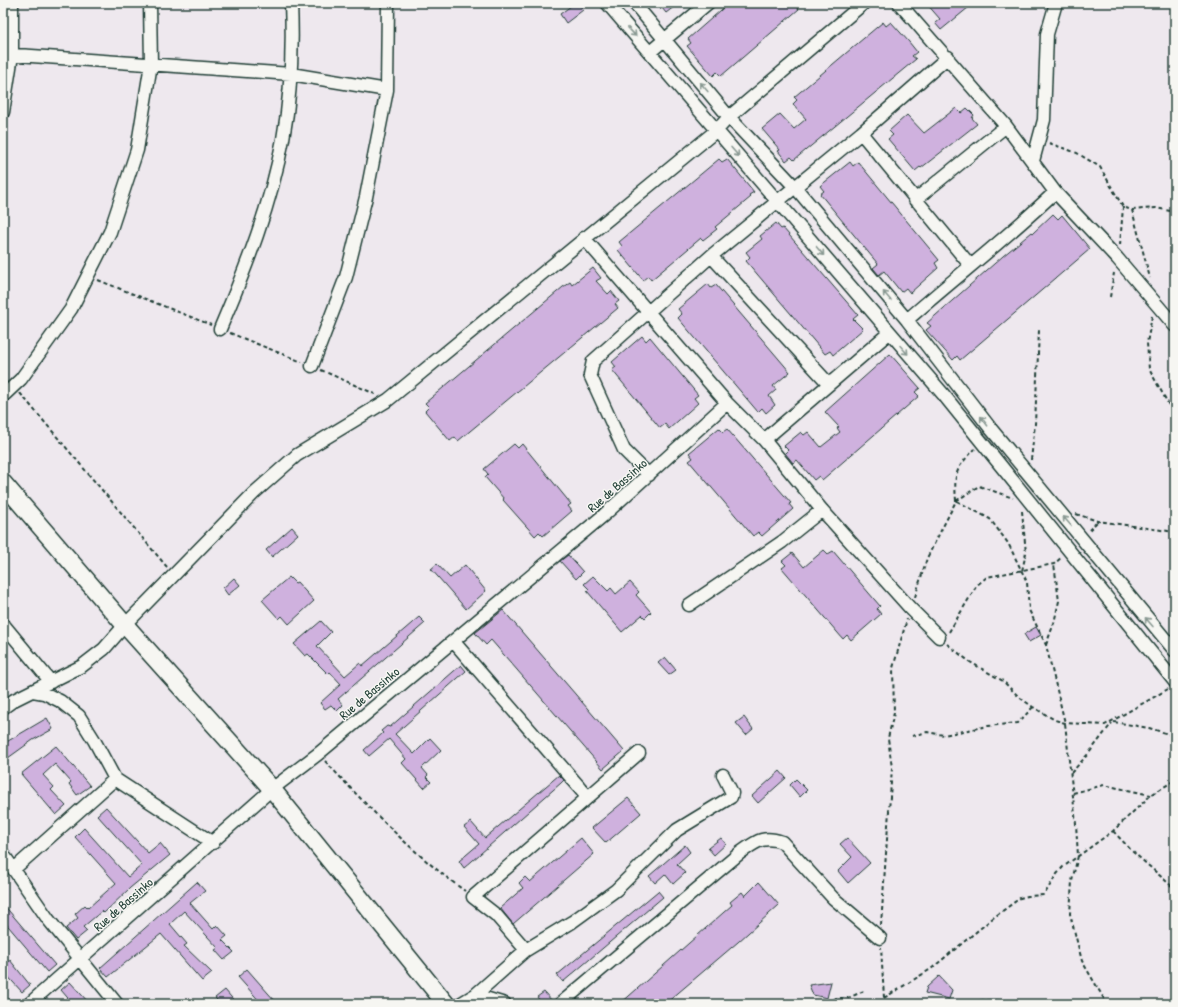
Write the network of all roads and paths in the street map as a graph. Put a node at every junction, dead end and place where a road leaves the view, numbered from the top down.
1 (12, 3) edge
2 (150, 3) edge
3 (292, 3) edge
4 (388, 3) edge
5 (607, 3) edge
6 (634, 3) edge
7 (708, 3) edge
8 (864, 3) edge
9 (899, 3) edge
10 (1056, 3) edge
11 (665, 40) junction
12 (650, 52) junction
13 (8, 55) edge
14 (948, 57) junction
15 (151, 64) junction
16 (291, 74) junction
17 (387, 90) junction
18 (3, 112) edge
19 (729, 117) junction
20 (1006, 126) junction
21 (717, 130) junction
22 (861, 133) junction
23 (1038, 139) junction
24 (1032, 161) junction
25 (795, 187) junction
26 (1055, 192) junction
27 (915, 200) junction
28 (778, 201) junction
29 (1175, 212) edge
30 (584, 238) junction
31 (711, 256) junction
32 (970, 265) junction
33 (88, 276) junction
34 (648, 311) junction
35 (907, 320) junction
36 (1175, 326) edge
37 (220, 329) junction
38 (1039, 330) dead end
39 (889, 333) junction
40 (312, 366) junction
41 (3, 373) edge
42 (829, 384) junction
43 (14, 385) junction
44 (3, 396) edge
45 (388, 400) junction
46 (727, 403) junction
47 (764, 440) junction
48 (982, 443) junction
49 (649, 474) junction
50 (1031, 477) junction
51 (3, 483) edge
52 (1024, 494) junction
53 (956, 501) junction
54 (822, 510) junction
55 (1098, 521) dead end
56 (1080, 538) junction
57 (1070, 551) junction
58 (1054, 564) junction
59 (1022, 571) junction
60 (174, 576) junction
61 (689, 605) dead end
62 (910, 608) junction
63 (3, 624) edge
64 (125, 624) junction
65 (941, 639) junction
66 (454, 642) junction
67 (1046, 645) junction
68 (1175, 651) edge
69 (51, 682) junction
70 (1172, 685) edge
71 (32, 691) junction
72 (1033, 707) junction
73 (3, 708) edge
74 (1113, 722) junction
75 (1065, 723) junction
76 (912, 736) dead end
77 (1175, 736) edge
78 (639, 753) dead end
79 (318, 754) junction
80 (1071, 773) junction
81 (723, 775) dead end
82 (115, 779) junction
83 (1175, 780) edge
84 (272, 790) junction
85 (1072, 793) junction
86 (1151, 795) junction
87 (588, 797) junction
88 (1113, 831) junction
89 (213, 843) junction
90 (3, 854) edge
91 (1078, 856) junction
92 (14, 869) junction
93 (1175, 889) edge
94 (473, 897) junction
95 (880, 938) junction
96 (526, 950) junction
97 (80, 960) junction
98 (864, 991) dead end
99 (475, 995) junction
100 (884, 998) junction
101 (28, 1004) edge
102 (117, 1004) edge
103 (446, 1004) edge
104 (460, 1004) edge
105 (505, 1004) edge
106 (560, 1004) edge
107 (828, 1004) edge
108 (881, 1004) edge
109 (967, 1004) edge
110 (1025, 1004) edge
111 (1107, 1004) edge

1 - 13 street
2 - 15 street
3 - 16 street
4 - 17 street
5 -> 12 street
6 - 11 street
7 - 11 street
8 - 19 street
9 - 14 street
10 - 23 street
11 - 12 street
19 -> 11 street
12 - 21 street
13 - 15 street
13 - 18 street
14 - 20 street
14 - 22 street
15 - 16 street
15 - 33 street
16 - 17 street
16 - 37 street
17 - 40 street
19 - 21 street
19 - 25 street
20 - 24 street
20 - 27 street
21 -> 28 street
21 - 30 street
22 - 25 street
22 - 27 street
23 - 24 street
23 - 29 path
24 - 26 street
25 - 28 street
35 -> 25 street
26 - 32 street
26 - 36 street
27 - 32 street
28 - 31 street
28 -> 39 street
30 - 34 street
30 - 45 street
31 - 34 street
31 - 42 street
32 - 35 street
33 - 37 path
33 - 43 street
34 - 46 street
34 - 49 street
50 -> 35 street
37 - 40 path
38 - 50 path
39 - 42 street
39 -> 48 street
40 - 45 path
41 - 43 path
42 - 47 street
43 - 44 street
43 - 60 path
45 - 60 street
46 - 47 street
46 - 49 street, Rue de Bassinko
47 - 54 street
48 - 52 street
48 - 53 path
49 - 66 street, Rue de Bassinko
56 -> 50 street
51 - 64 street
52 - 57 street
52 - 59 path
53 - 59 path
53 - 62 path
54 - 61 street
54 - 62 street
55 - 56 path
68 -> 56 street
57 - 58 path
57 - 70 street
58 - 59 path
58 - 67 path
59 - 65 path
59 - 67 path
60 - 64 street
62 - 65 street
62 - 95 path
63 - 69 street
64 - 69 street
64 - 84 street
65 - 72 path
66 - 79 street, Rue de Bassinko
66 - 87 street
67 - 75 path
69 - 71 street
70 - 74 path
71 - 73 street
71 - 82 street
72 - 75 path
72 - 76 path
74 - 75 path
74 - 77 path
74 - 80 path
75 - 80 path
78 - 87 street
79 - 84 street, Rue de Bassinko
79 - 94 path
80 - 85 path
81 - 96 street
82 - 89 street
82 - 92 street
83 - 86 path
84 - 89 street, Rue de Bassinko
84 - 103 street
85 - 86 path
85 - 91 path
86 - 88 path
87 - 94 street
88 - 91 path
88 - 93 path
89 - 97 street, Rue de Bassinko
90 - 92 street
91 - 100 path
91 - 111 path
92 - 97 street
94 - 96 street
95 - 100 path
95 - 106 street
96 - 99 street
97 - 101 street, Rue de Bassinko
97 - 102 street
98 - 107 path
99 - 104 street
99 - 105 street
100 - 108 path
109 - 110 path

